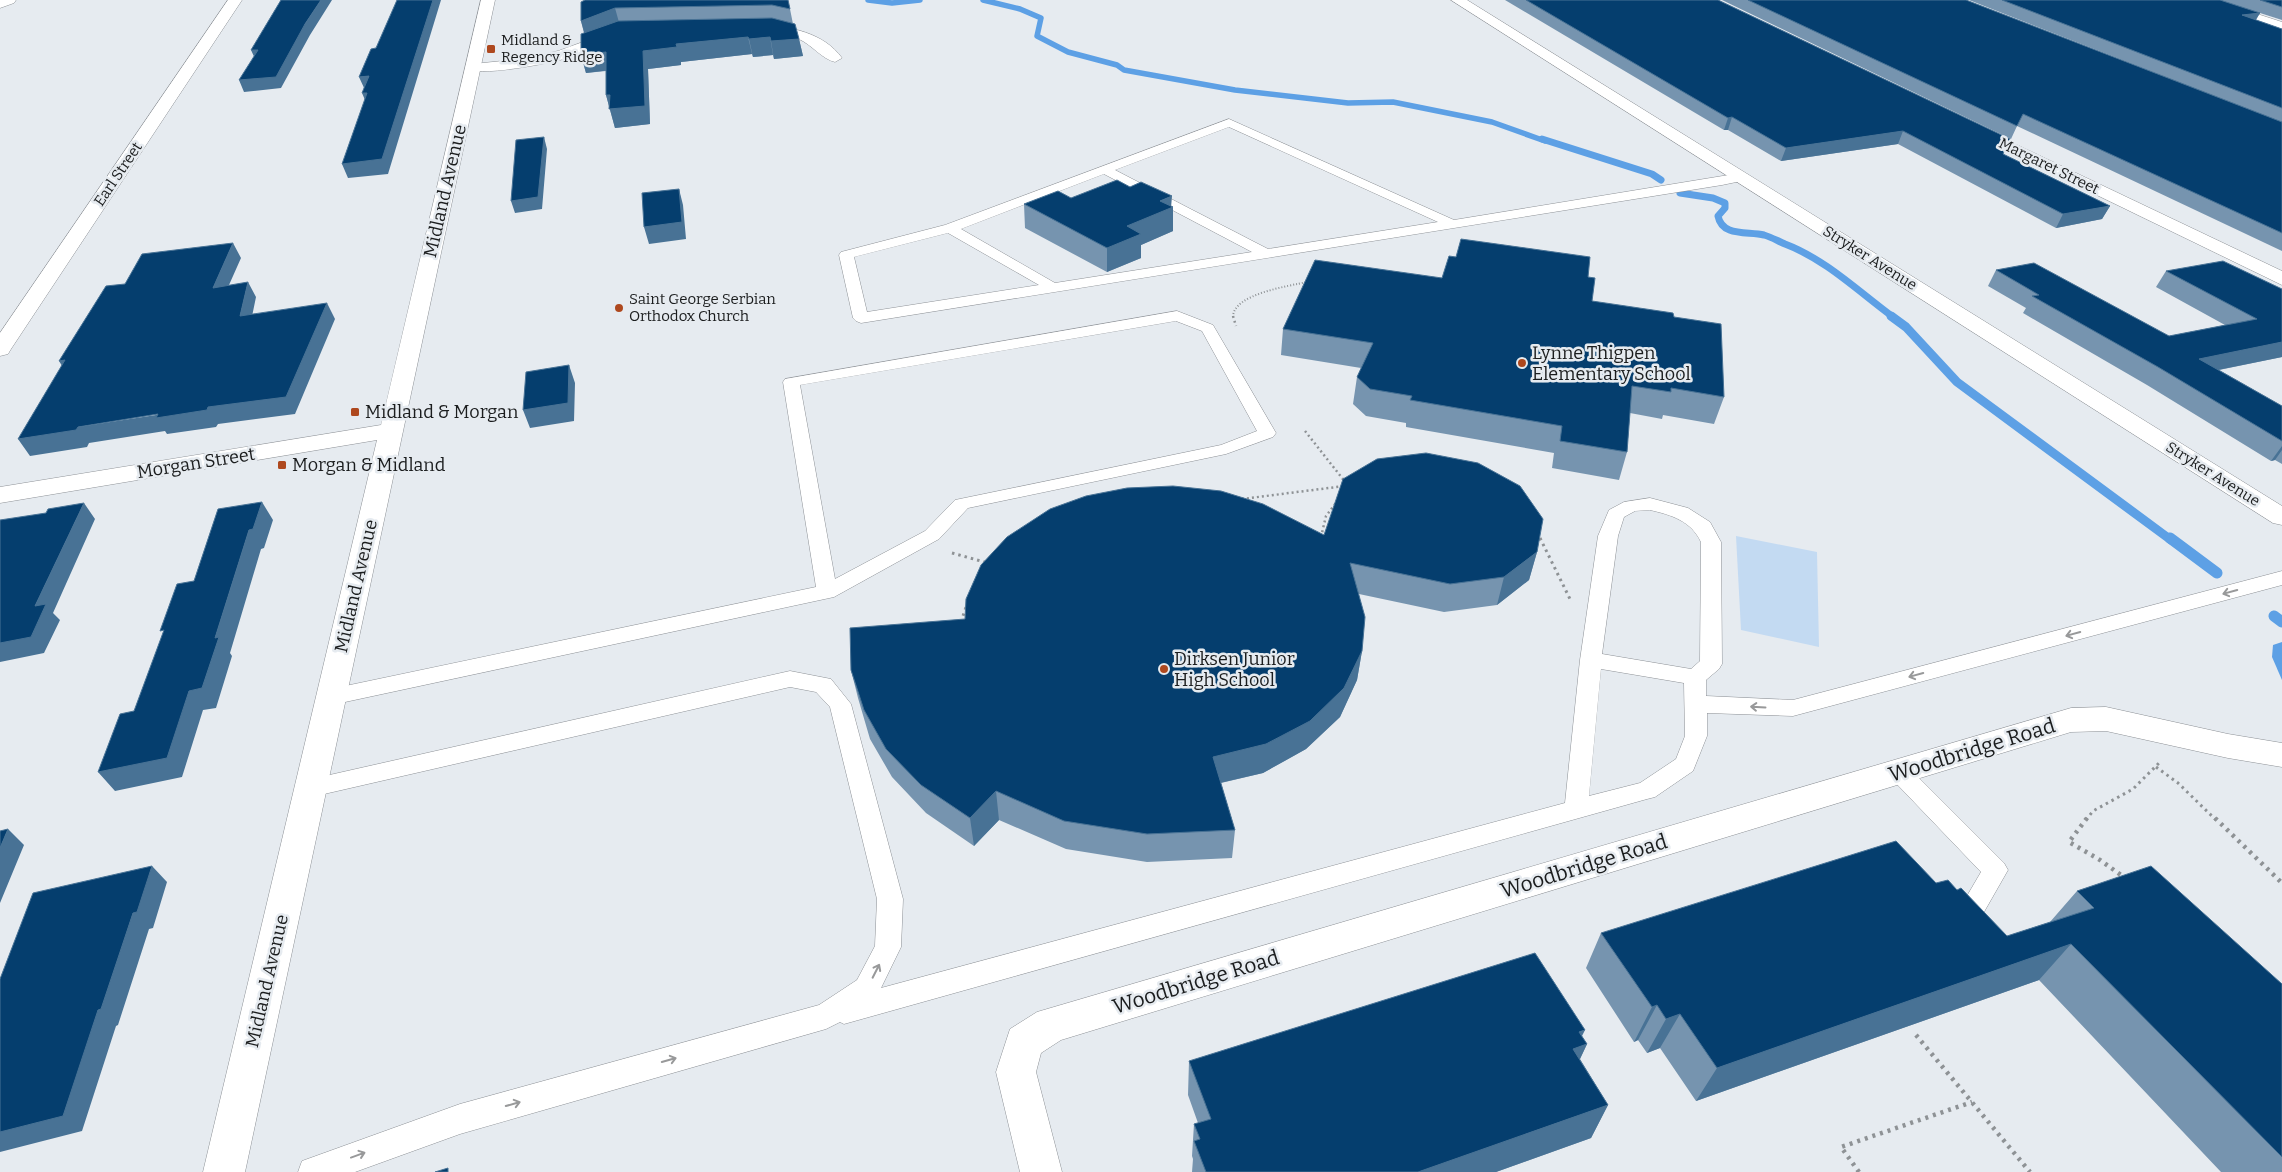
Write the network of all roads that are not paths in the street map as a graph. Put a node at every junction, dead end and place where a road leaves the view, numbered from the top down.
1 (9, 0) edge
2 (235, 0) edge
3 (488, 0) edge
4 (1458, 0) edge
5 (2201, 0) edge
6 (0, 4) edge
7 (2282, 27) edge
8 (746, 30) edge
9 (629, 32) edge
10 (835, 58) dead end
11 (472, 68) junction
12 (1959, 122) edge
13 (1105, 170) junction
14 (1741, 177) junction
15 (1453, 224) junction
16 (950, 228) junction
17 (1265, 254) junction
18 (2282, 279) edge
19 (1052, 287) junction
20 (0, 349) edge
21 (392, 430) junction
22 (0, 496) edge
23 (2282, 517) edge
24 (2282, 578) edge
25 (827, 592) junction
26 (1591, 660) junction
27 (1695, 678) junction
28 (331, 697) junction
29 (1696, 704) junction
30 (2282, 755) edge
31 (1899, 772) junction
32 (310, 788) junction
33 (1576, 810) junction
34 (1963, 925) edge
35 (826, 1016) junction
36 (224, 1172) edge
37 (313, 1172) edge
38 (1041, 1172) edge

1 - 6 street
2 - 20 street, Earl Street
3 - 11 street, Midland Avenue
4 - 14 street, Stryker Avenue
5 - 7 street
8 - 10 street
9 - 11 street
11 - 21 street, Midland Avenue
12 - 18 street, Margaret Street
13 - 15 lane
13 - 16 lane
13 - 17 lane
14 - 15 lane
14 - 23 street, Stryker Avenue
15 - 17 lane
16 - 19 lane
16 - 19 lane
17 - 19 lane
21 - 22 street, Morgan Street
21 - 28 street, Midland Avenue
24 -> 29 lane
25 - 25 lane
25 - 28 lane
26 - 27 lane
26 - 27 lane
26 - 33 lane
27 - 29 lane
28 - 32 street, Midland Avenue
29 - 33 lane
30 - 31 street, Woodbridge Road
31 - 34 lane
31 - 38 street, Woodbridge Road
35 -> 32 lane
32 - 36 street, Midland Avenue
33 - 35 lane
37 -> 35 lane

